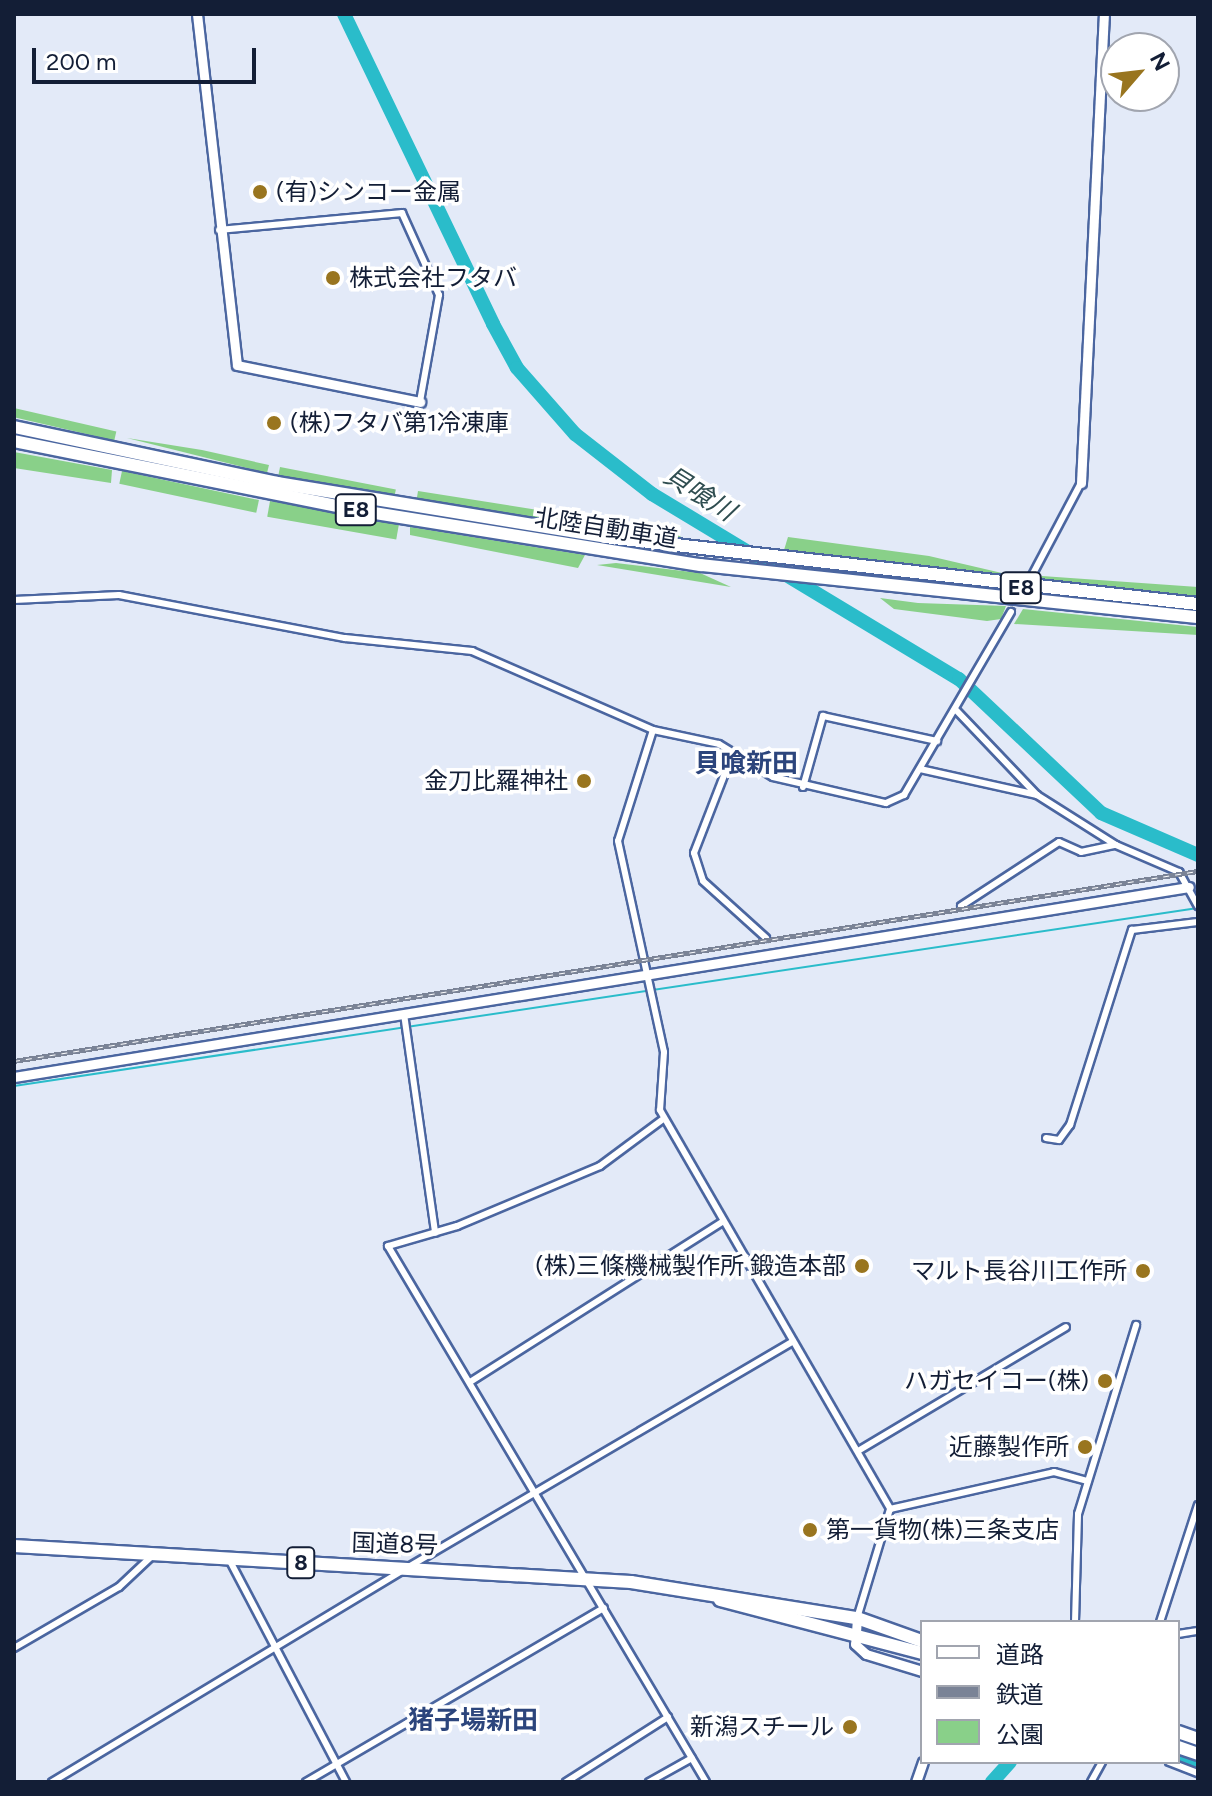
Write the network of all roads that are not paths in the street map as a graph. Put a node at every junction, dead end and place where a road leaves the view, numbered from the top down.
1 (197, 14) edge
2 (1104, 14) edge
3 (219, 230) junction
4 (420, 402) joint
5 (14, 427) edge
6 (14, 441) edge
7 (1081, 483) joint
8 (1028, 583) tunnel mouth
9 (14, 600) edge
10 (1198, 604) edge
11 (1011, 612) tunnel mouth
12 (1198, 617) edge
13 (956, 707) junction
14 (653, 730) junction
15 (937, 741) junction
16 (732, 755) junction
17 (920, 769) junction
18 (803, 787) junction
19 (1037, 795) junction
20 (1116, 845) junction
21 (1191, 892) junction
22 (961, 906) dead end
23 (1198, 906) edge
24 (1198, 922) edge
25 (766, 938) dead end
26 (642, 976) junction
27 (405, 1017) junction
28 (14, 1077) edge
29 (662, 1120) junction
30 (1046, 1138) dead end
31 (722, 1222) junction
32 (435, 1233) junction
33 (1136, 1325) dead end
34 (1066, 1327) dead end
35 (793, 1341) junction
36 (470, 1382) junction
37 (858, 1451) junction
38 (1088, 1481) junction
39 (535, 1492) junction
40 (1198, 1505) edge
41 (890, 1509) junction
42 (1195, 1522) edge
43 (14, 1546) edge
44 (153, 1555) junction
45 (230, 1561) junction
46 (410, 1566) junction
47 (589, 1578) junction
48 (604, 1608) junction
49 (1075, 1620) edge
50 (1161, 1620) edge
51 (856, 1624) junction
52 (920, 1640) edge
53 (14, 1648) edge
54 (276, 1648) junction
55 (920, 1652) edge
56 (920, 1670) edge
57 (668, 1717) junction
58 (692, 1758) junction
59 (336, 1764) junction
60 (1101, 1764) edge
61 (1174, 1764) edge
62 (1198, 1773) edge
63 (52, 1782) edge
64 (306, 1782) edge
65 (346, 1782) edge
66 (566, 1782) edge
67 (649, 1782) edge
68 (706, 1782) edge
69 (1091, 1782) edge

1 - 3 street
2 - 7 street
3 - 4 street
3 - 4 street
5 - 10 highway, 北陸自動車道 / E8
6 - 12 highway, 北陸自動車道 / E8
7 - 8 street
9 - 14 street
11 - 13 street
13 - 15 street
13 - 19 street
14 - 16 street
14 - 26 street
15 - 17 street
15 - 18 street
16 - 18 street
16 - 25 street
17 - 18 street
17 - 19 street
19 - 20 street
20 - 21 street
20 - 22 street
21 - 23 street
21 - 26 street
24 - 30 street
26 - 27 street
26 - 29 street
27 - 28 street
27 - 32 street
29 - 31 street
29 - 32 street
31 - 35 street
31 - 36 street
32 - 36 street
33 - 38 street
34 - 37 street
35 - 37 street
35 - 39 street
36 - 39 street
37 - 41 street
38 - 41 street
38 - 49 street
39 - 46 street
39 - 47 street
40 - 42 street
41 - 51 street
42 - 50 street
43 - 44 highway, 国道8号 / 8
44 - 45 highway, 国道8号 / 8
44 - 53 street
45 - 46 highway, 国道8号 / 8
45 - 54 street
46 - 47 highway, 国道8号 / 8
46 - 54 street
47 - 48 street
47 - 51 highway, 国道8号 / 8
48 - 57 street
48 - 59 street
51 - 52 highway, 国道8号 / 8
51 - 55 highway, 国道8号 / 8
51 - 56 street
54 - 59 street
54 - 63 street
57 - 58 street
57 - 66 street
58 - 67 street
58 - 68 street
59 - 64 street
59 - 65 street
60 - 69 street
61 - 62 street

